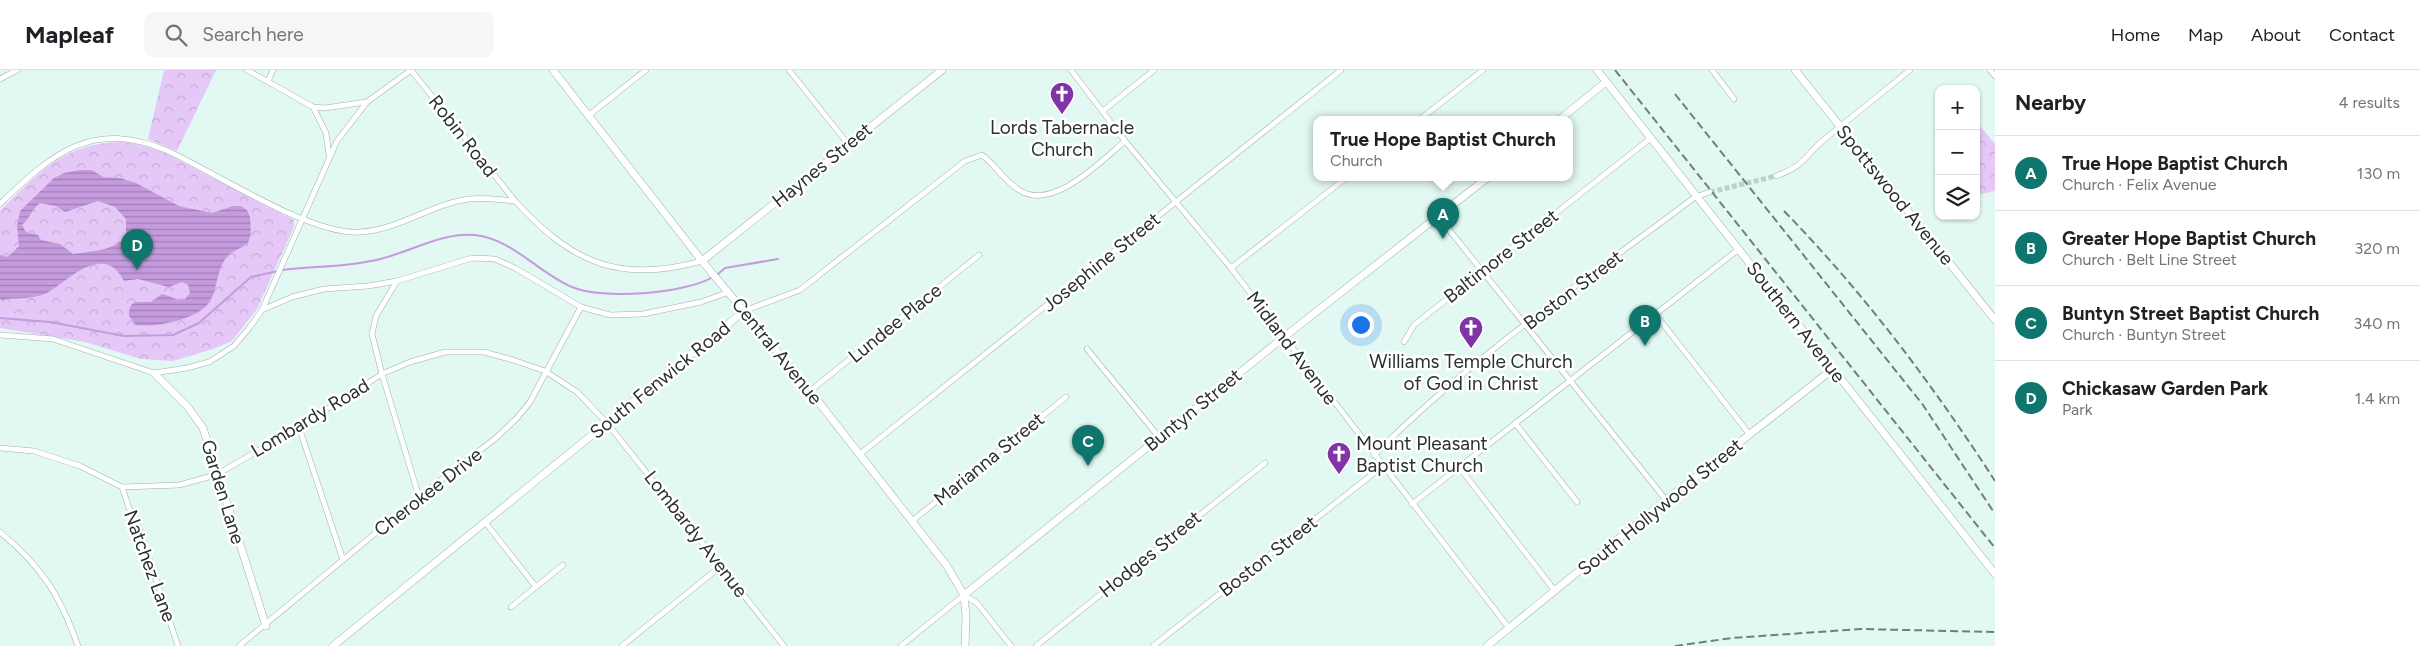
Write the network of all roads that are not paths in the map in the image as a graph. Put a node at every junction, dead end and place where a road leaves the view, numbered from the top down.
1 (17, 70) edge
2 (247, 70) edge
3 (273, 70) edge
4 (411, 70) edge
5 (553, 70) edge
6 (646, 70) edge
7 (789, 70) edge
8 (942, 70) edge
9 (1071, 70) edge
10 (1154, 70) edge
11 (1341, 70) edge
12 (1483, 70) edge
13 (1597, 70) edge
14 (1712, 70) edge
15 (1796, 70) edge
16 (1910, 70) edge
17 (1990, 70) edge
18 (1995, 76) edge
19 (0, 79) edge
20 (268, 81) junction
21 (1606, 82) junction
22 (1734, 99) dead end
23 (367, 102) junction
24 (313, 106) junction
25 (1104, 110) junction
26 (589, 115) junction
27 (1424, 116) edge
28 (1564, 116) edge
29 (1840, 126) junction
30 (1650, 138) junction
31 (1126, 141) junction
32 (848, 144) junction
33 (328, 157) junction
34 (1776, 176) tunnel mouth
35 (1342, 181) edge
36 (1483, 181) edge
37 (1710, 192) tunnel mouth
38 (1696, 196) junction
39 (1, 200) edge
40 (515, 201) junction
41 (1175, 202) junction
42 (1438, 216) junction
43 (302, 219) junction
44 (1739, 249) junction
45 (979, 255) dead end
46 (702, 261) junction
47 (1232, 268) junction
48 (1482, 270) junction
49 (397, 281) junction
50 (729, 292) junction
51 (582, 307) junction
52 (262, 310) junction
53 (744, 311) junction
54 (1656, 315) junction
55 (1995, 320) edge
56 (1526, 326) junction
57 (0, 335) edge
58 (1284, 337) junction
59 (1404, 342) dead end
60 (1087, 350) dead end
61 (1833, 369) junction
62 (545, 371) junction
63 (154, 373) junction
64 (382, 374) junction
65 (1569, 380) junction
66 (810, 391) junction
67 (1066, 397) dead end
68 (1515, 422) junction
69 (607, 423) junction
70 (299, 426) junction
71 (1750, 435) junction
72 (1159, 437) junction
73 (0, 448) edge
74 (860, 454) junction
75 (1374, 455) junction
76 (1264, 463) dead end
77 (1383, 466) junction
78 (1460, 467) junction
79 (216, 475) junction
80 (122, 487) junction
81 (420, 497) junction
82 (1666, 500) junction
83 (1577, 502) dead end
84 (1412, 504) junction
85 (912, 520) junction
86 (485, 522) junction
87 (0, 532) edge
88 (343, 560) junction
89 (563, 565) dead end
90 (721, 566) junction
91 (1995, 574) edge
92 (536, 586) junction
93 (1556, 591) junction
94 (964, 595) junction
95 (511, 607) dead end
96 (266, 626) junction
97 (1509, 628) junction
98 (1004, 637) junction
99 (78, 646) edge
100 (178, 646) edge
101 (239, 646) edge
102 (333, 646) edge
103 (622, 646) edge
104 (784, 646) edge
105 (901, 646) edge
106 (965, 646) edge
107 (1002, 646) edge
108 (1011, 646) edge
109 (1036, 646) edge
110 (1153, 646) edge
111 (1487, 646) edge

1 - 19 street
2 - 20 street
3 - 20 street
4 - 23 street
4 - 40 street, Robin Road
5 - 26 street, Central Avenue
6 - 26 street
7 - 32 street
8 - 32 street, Haynes Street
9 - 25 street, Midland Avenue
10 - 25 street
11 - 41 street, Josephine Street
12 - 27 street
13 - 21 street, Southern Avenue
14 - 22 street
15 - 29 street, Spottswood Avenue
16 - 29 street
17 - 18 street
20 - 24 street
21 - 28 street
21 - 30 street, Southern Avenue
23 - 24 street
23 - 33 street
24 - 33 street
25 - 31 street, Midland Avenue
26 - 46 street, Central Avenue
29 - 34 street
29 - 55 street, Spottswood Avenue
30 - 38 street, Southern Avenue
30 - 48 street, Baltimore Street
31 - 41 street, Midland Avenue
31 - 53 street, South Fenwick Road
32 - 46 street, Haynes Street
33 - 43 street
35 - 47 street
36 - 42 street, Buntyn Street
37 - 38 street, Boston Street
38 - 44 street, Southern Avenue
38 - 56 street, Boston Street
39 - 43 street
40 - 43 street
40 - 46 street, Robin Road
41 - 47 street, Midland Avenue
41 - 74 street, Josephine Street
42 - 48 street
42 - 58 street, Buntyn Street
43 - 52 street
44 - 54 street
44 - 61 street, Southern Avenue
45 - 66 street, Lundee Place
46 - 50 street, Central Avenue
47 - 58 street, Midland Avenue
48 - 56 street
48 - 59 street, Baltimore Street
49 - 51 street
49 - 52 street
49 - 64 street
50 - 51 street
50 - 53 street, Central Avenue
51 - 62 street, Cherokee Drive
52 - 63 street
53 - 66 street, Central Avenue
53 - 69 street, South Fenwick Road
54 - 65 street
54 - 71 street
56 - 65 street
56 - 75 street, Boston Street
57 - 63 street
58 - 72 street, Buntyn Street
58 - 75 street, Midland Avenue
60 - 72 street
61 - 71 street, South Hollywood Street
61 - 91 street, Southern Avenue
62 - 64 street, Lombardy Road
62 - 69 street, Lombardy Road
62 - 81 street, Cherokee Drive
63 - 79 street, Garden Lane
64 - 70 street, Lombardy Road
64 - 81 street
65 - 68 street
65 - 82 street
66 - 74 street, Central Avenue
67 - 85 street, Marianna Street
68 - 78 street
68 - 83 street
69 - 86 street, South Fenwick Road
69 - 90 street, Lombardy Avenue
70 - 79 street, Lombardy Road
70 - 88 street
71 - 82 street, South Hollywood Street
72 - 94 street, Buntyn Street
73 - 80 street, Lombardy Road
74 - 85 street, Central Avenue
75 - 77 street, Midland Avenue
76 - 109 street, Hodges Street
77 - 84 street, Midland Avenue
77 - 110 street, Boston Street
78 - 84 street
78 - 93 street
79 - 80 street, Lombardy Road
79 - 96 street, Garden Lane
80 - 100 street, Natchez Lane
81 - 88 street, Cherokee Drive
82 - 93 street, South Hollywood Street
84 - 97 street, Midland Avenue
85 - 94 street, Central Avenue
86 - 92 street
86 - 102 street, South Fenwick Road
87 - 99 street
88 - 96 street, Cherokee Drive
89 - 92 street
90 - 103 street
90 - 104 street, Lombardy Avenue
92 - 95 street
93 - 97 street, South Hollywood Street
94 - 98 street
94 - 105 street, Buntyn Street
94 - 106 street, Central Avenue
96 - 101 street, Cherokee Drive
97 - 111 street, South Hollywood Street
98 - 107 street
98 - 108 street

